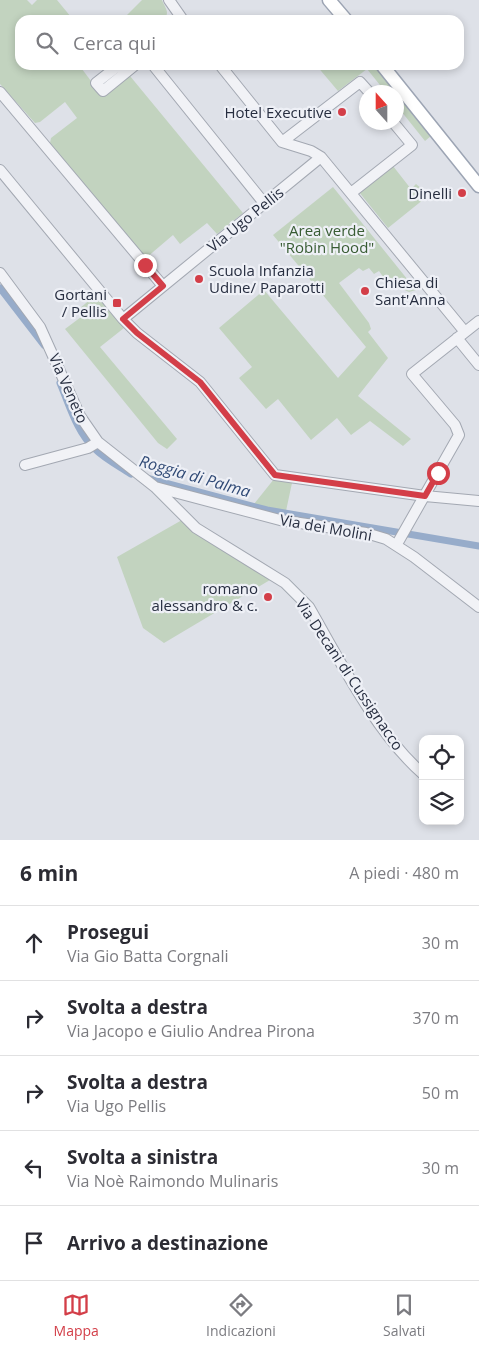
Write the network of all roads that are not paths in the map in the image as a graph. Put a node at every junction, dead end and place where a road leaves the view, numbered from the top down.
1 (330, 0) edge
2 (170, 3) edge
3 (179, 15) edge
4 (342, 15) edge
5 (113, 70) edge
6 (129, 70) edge
7 (157, 70) edge
8 (224, 70) edge
9 (385, 70) edge
10 (363, 85) edge
11 (393, 85) edge
12 (0, 92) edge
13 (404, 99) edge
14 (400, 130) edge
15 (282, 142) junction
16 (321, 157) junction
17 (0, 170) edge
18 (479, 186) edge
19 (351, 193) junction
20 (264, 203) junction
21 (0, 274) edge
22 (163, 286) junction
23 (123, 319) junction
24 (479, 321) edge
25 (461, 335) junction
26 (479, 365) edge
27 (93, 445) junction
28 (25, 465) dead end
29 (152, 485) junction
30 (425, 496) junction
31 (479, 501) edge
32 (398, 543) junction
33 (479, 607) edge
34 (419, 771) edge

1 - 4 main road
2 - 3 street
5 - 6 street
7 - 20 street
8 - 15 street
9 - 11 main road
10 - 15 street
12 - 22 street
13 - 18 main road
14 - 19 street
15 - 16 street
16 - 19 street
16 - 20 street, Via Ugo Pellis
17 - 23 street
19 - 25 street
20 - 22 street, Via Ugo Pellis
21 - 27 street, Via Veneto
22 - 23 street, Via Ugo Pellis
23 - 30 street
24 - 25 street
25 - 26 street
25 - 30 street
27 - 28 street
27 - 29 street, Via Veneto
29 - 32 street, Via dei Molini
29 - 34 street, Via Decani di Cussignacco
30 - 31 street
30 - 32 street
32 - 33 street, Via dei Molini

